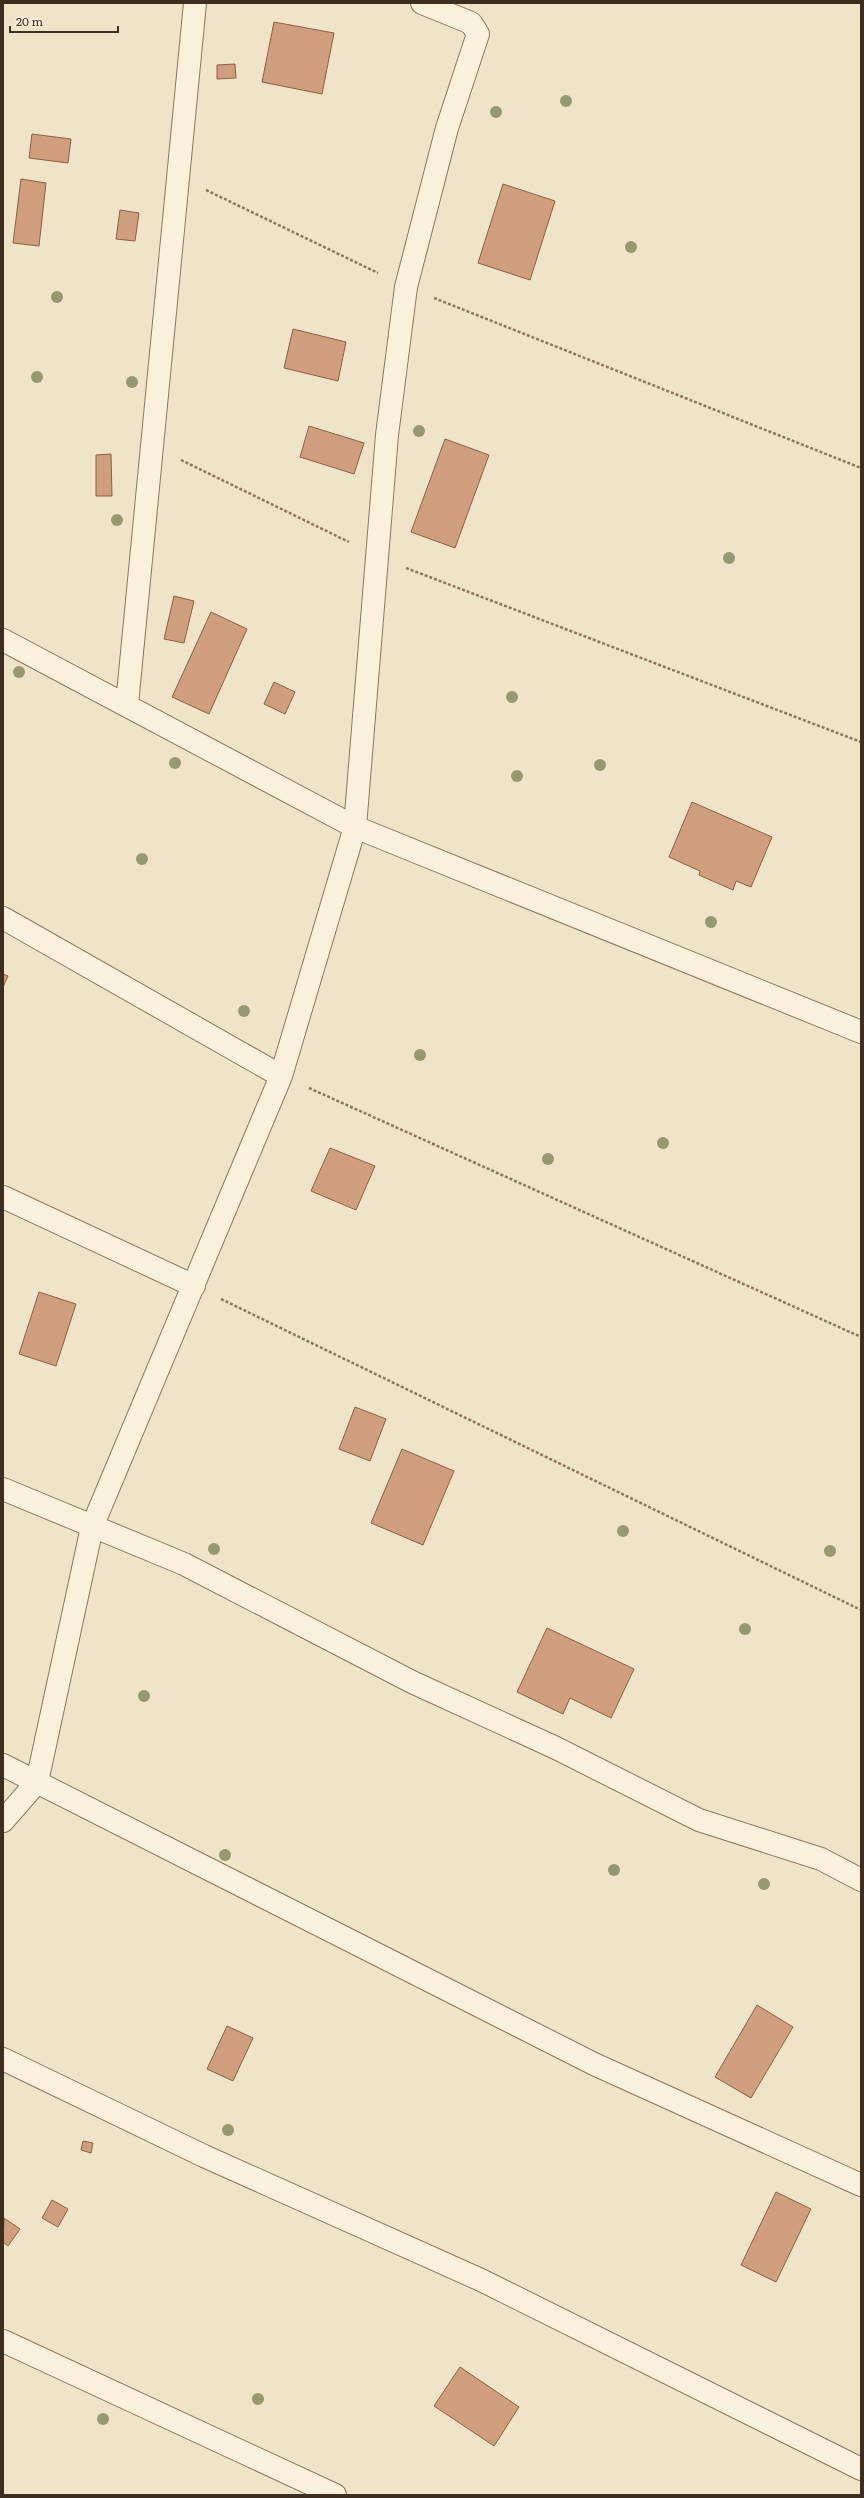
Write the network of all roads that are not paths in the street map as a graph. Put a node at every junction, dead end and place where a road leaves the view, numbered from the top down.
1 (195, 3) edge
2 (422, 3) edge
3 (3, 640) edge
4 (127, 704) junction
5 (356, 827) junction
6 (3, 918) edge
7 (861, 1032) edge
8 (281, 1076) junction
9 (3, 1197) edge
10 (194, 1286) junction
11 (3, 1489) edge
12 (92, 1527) junction
13 (3, 1765) edge
14 (37, 1782) junction
15 (3, 1821) edge
16 (861, 1880) edge
17 (3, 2059) edge
18 (861, 2184) edge
19 (3, 2340) edge
20 (861, 2469) edge
21 (335, 2495) edge

1 - 4 street
2 - 5 street
3 - 4 street
4 - 5 street
5 - 7 street
5 - 8 street
6 - 8 street
8 - 10 street
9 - 10 street
10 - 12 street
11 - 12 street
12 - 14 street
12 - 16 street
13 - 14 street
14 - 15 street
14 - 18 street
17 - 20 street
19 - 21 street

